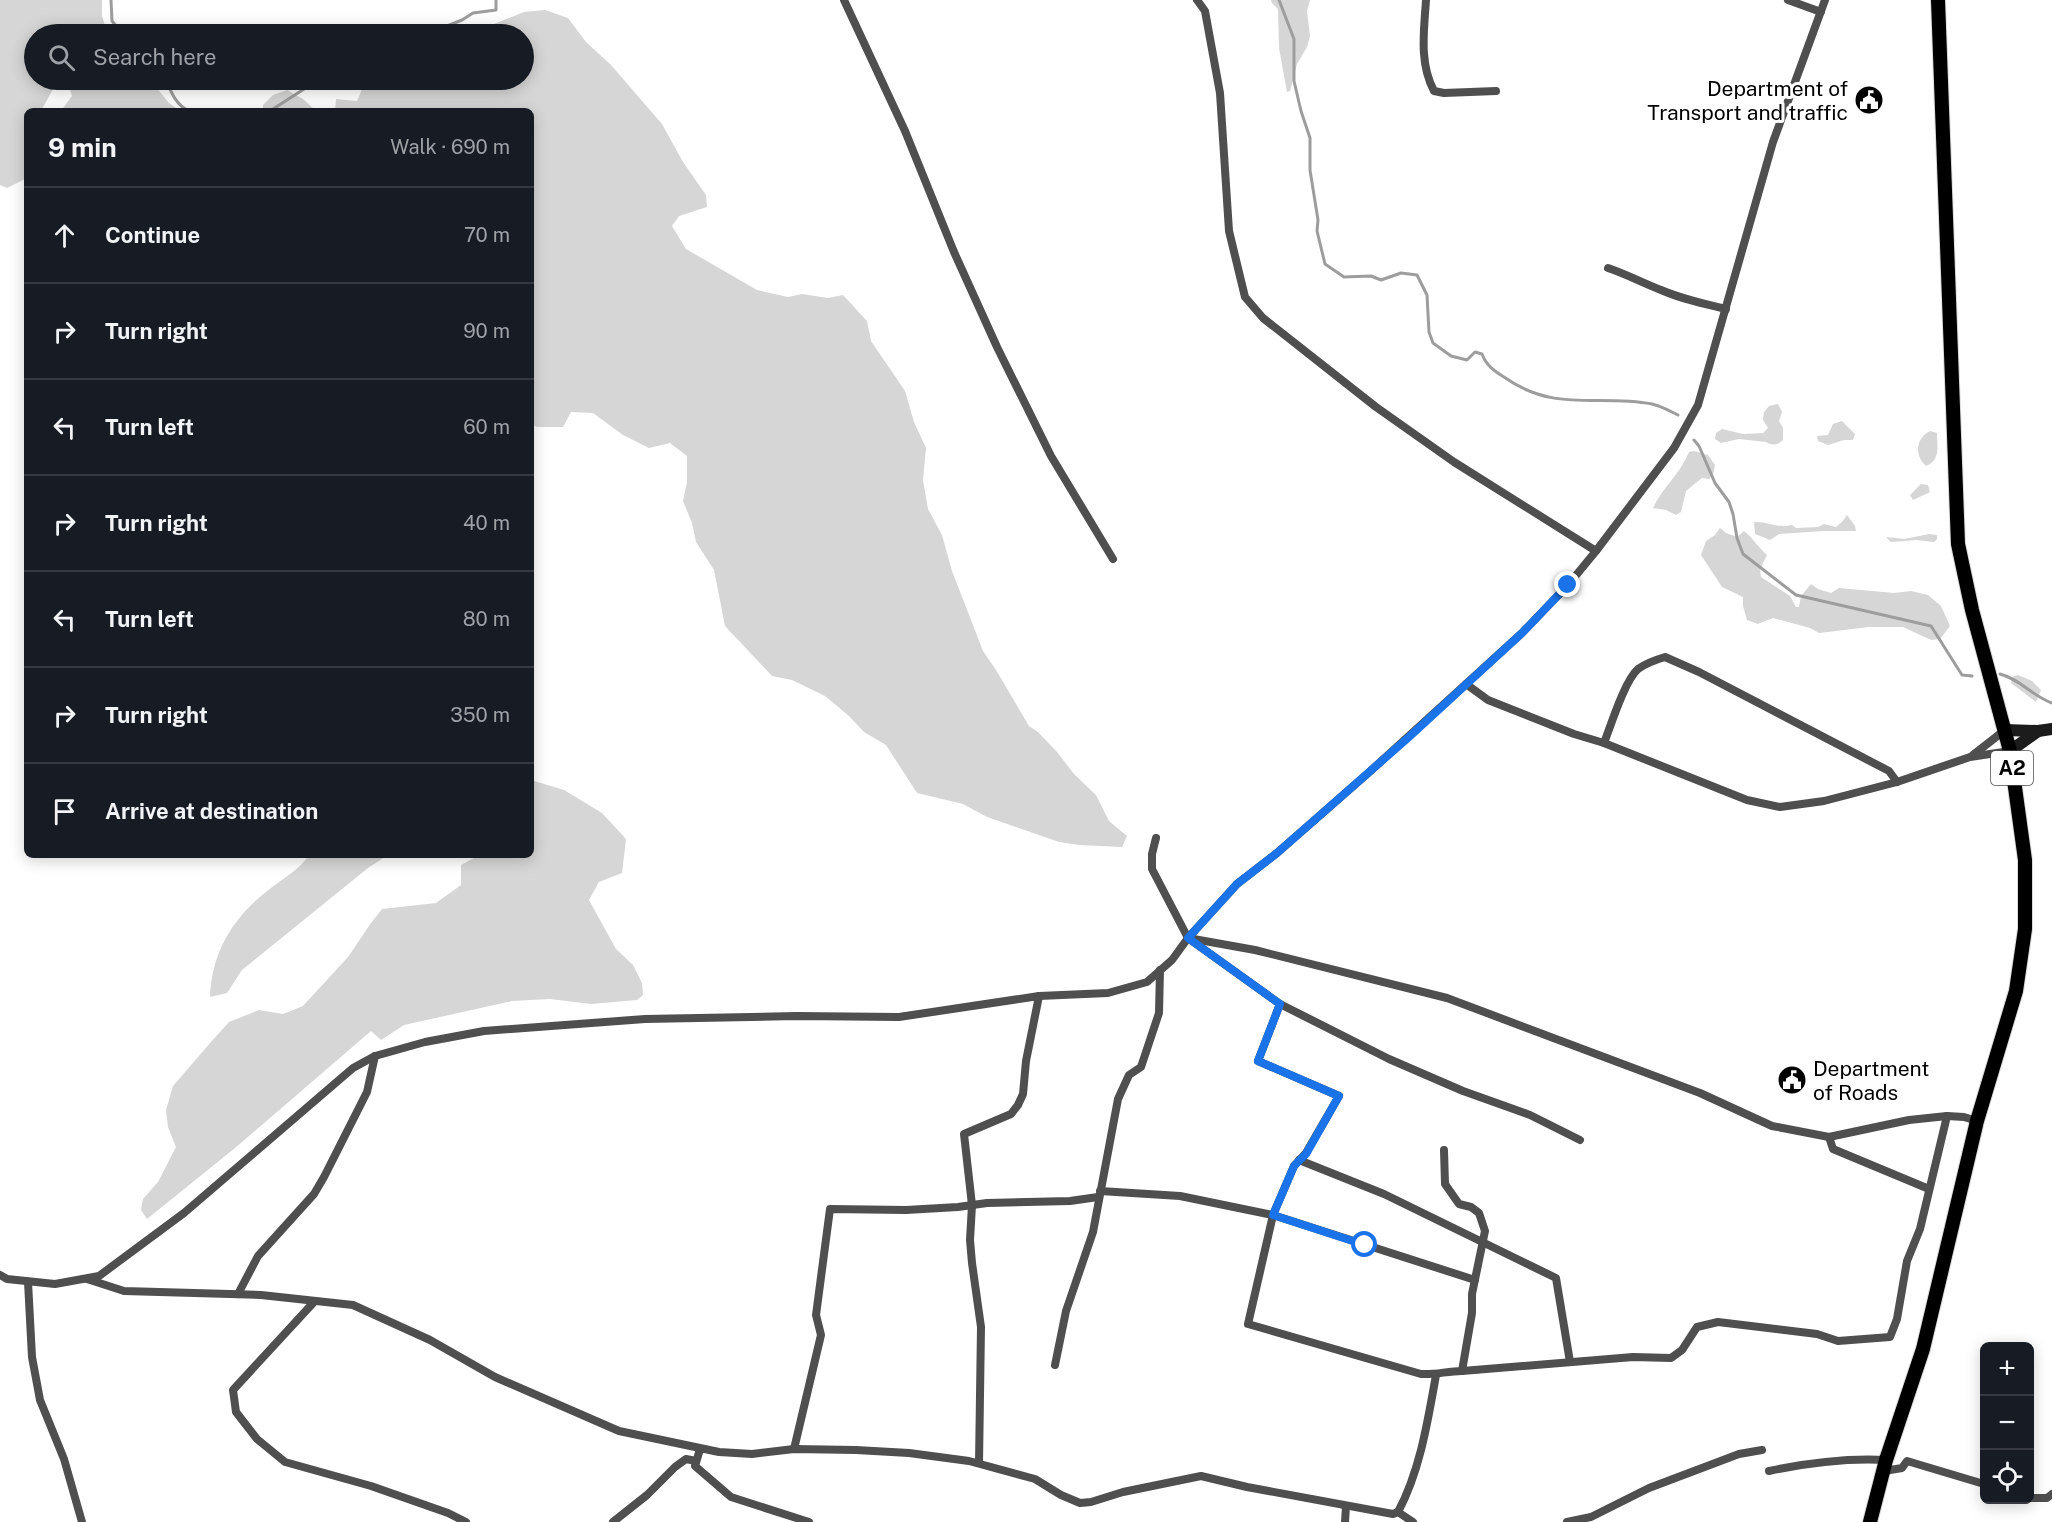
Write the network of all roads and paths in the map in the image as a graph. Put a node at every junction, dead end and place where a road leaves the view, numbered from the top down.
1 (844, 0) edge
2 (1197, 0) edge
3 (1426, 0) edge
4 (1788, 0) edge
5 (1825, 0) edge
6 (1938, 0) edge
7 (1821, 12) junction
8 (1496, 91) dead end
9 (1608, 268) dead end
10 (1726, 309) junction
11 (1596, 551) junction
12 (1113, 559) dead end
13 (1466, 684) junction
14 (2052, 729) edge
15 (2005, 730) junction
16 (2038, 731) junction
17 (1604, 743) junction
18 (2010, 751) junction
19 (1970, 757) junction
20 (1897, 782) junction
21 (1156, 838) dead end
22 (1188, 938) junction
23 (1160, 970) junction
24 (1039, 996) junction
25 (1280, 1004) junction
26 (375, 1056) junction
27 (1947, 1116) junction
28 (1977, 1120) junction
29 (1830, 1137) junction
30 (1580, 1140) dead end
31 (1444, 1150) dead end
32 (1299, 1160) junction
33 (1929, 1189) junction
34 (1099, 1194) junction
35 (972, 1205) junction
36 (1273, 1215) junction
37 (1483, 1244) junction
38 (0, 1275) edge
39 (87, 1279) junction
40 (1475, 1280) junction
41 (28, 1282) junction
42 (238, 1294) junction
43 (314, 1302) junction
44 (1570, 1362) junction
45 (1055, 1365) dead end
46 (1462, 1371) junction
47 (1436, 1375) junction
48 (700, 1449) junction
49 (794, 1449) junction
50 (1761, 1450) dead end
51 (696, 1461) junction
52 (979, 1463) junction
53 (1885, 1466) junction
54 (1769, 1471) dead end
55 (1980, 1483) edge
56 (2052, 1494) edge
57 (2034, 1498) edge
58 (1346, 1506) junction
59 (1398, 1512) junction
60 (82, 1522) edge
61 (466, 1522) edge
62 (614, 1522) edge
63 (809, 1522) edge
64 (1345, 1522) edge
65 (1413, 1522) edge
66 (1567, 1522) edge
67 (1870, 1522) edge

1 - 12 street
2 - 11 street
3 - 8 street
4 - 7 street
5 - 7 street
6 - 15 main road, A2
7 - 10 street
9 - 10 street
10 - 11 street
11 - 13 street
13 - 17 street
13 - 22 street
14 - 16 main road
15 - 16 main road
15 - 18 main road, A2
15 - 19 street
16 - 18 main road
17 - 20 street
17 - 20 street
18 - 19 street
18 - 28 main road, A2
19 - 20 street
21 - 22 street
22 - 23 street
22 - 25 street
22 - 29 street
23 - 24 street
23 - 34 street
24 - 26 street
24 - 35 street
25 - 30 street
25 - 32 street
26 - 39 street
26 - 42 street
27 - 28 street
27 - 29 street
27 - 33 street
28 - 53 main road, A2
29 - 33 street
31 - 37 street
32 - 36 street
32 - 37 street
33 - 44 street
34 - 35 street
34 - 36 street
34 - 45 street
35 - 49 street
35 - 52 street
36 - 40 street
36 - 47 street
37 - 40 street
37 - 44 street
38 - 41 street
39 - 41 street
39 - 42 street
40 - 46 street
41 - 60 street
42 - 43 street
43 - 48 street
43 - 61 street
44 - 46 street
46 - 47 street
47 - 59 street
48 - 49 street
48 - 51 street
49 - 52 street
50 - 66 street
51 - 62 street
51 - 63 street
52 - 58 street
53 - 54 street
53 - 55 street
53 - 67 main road, A2
56 - 57 street
58 - 59 street
58 - 64 street
59 - 65 street

